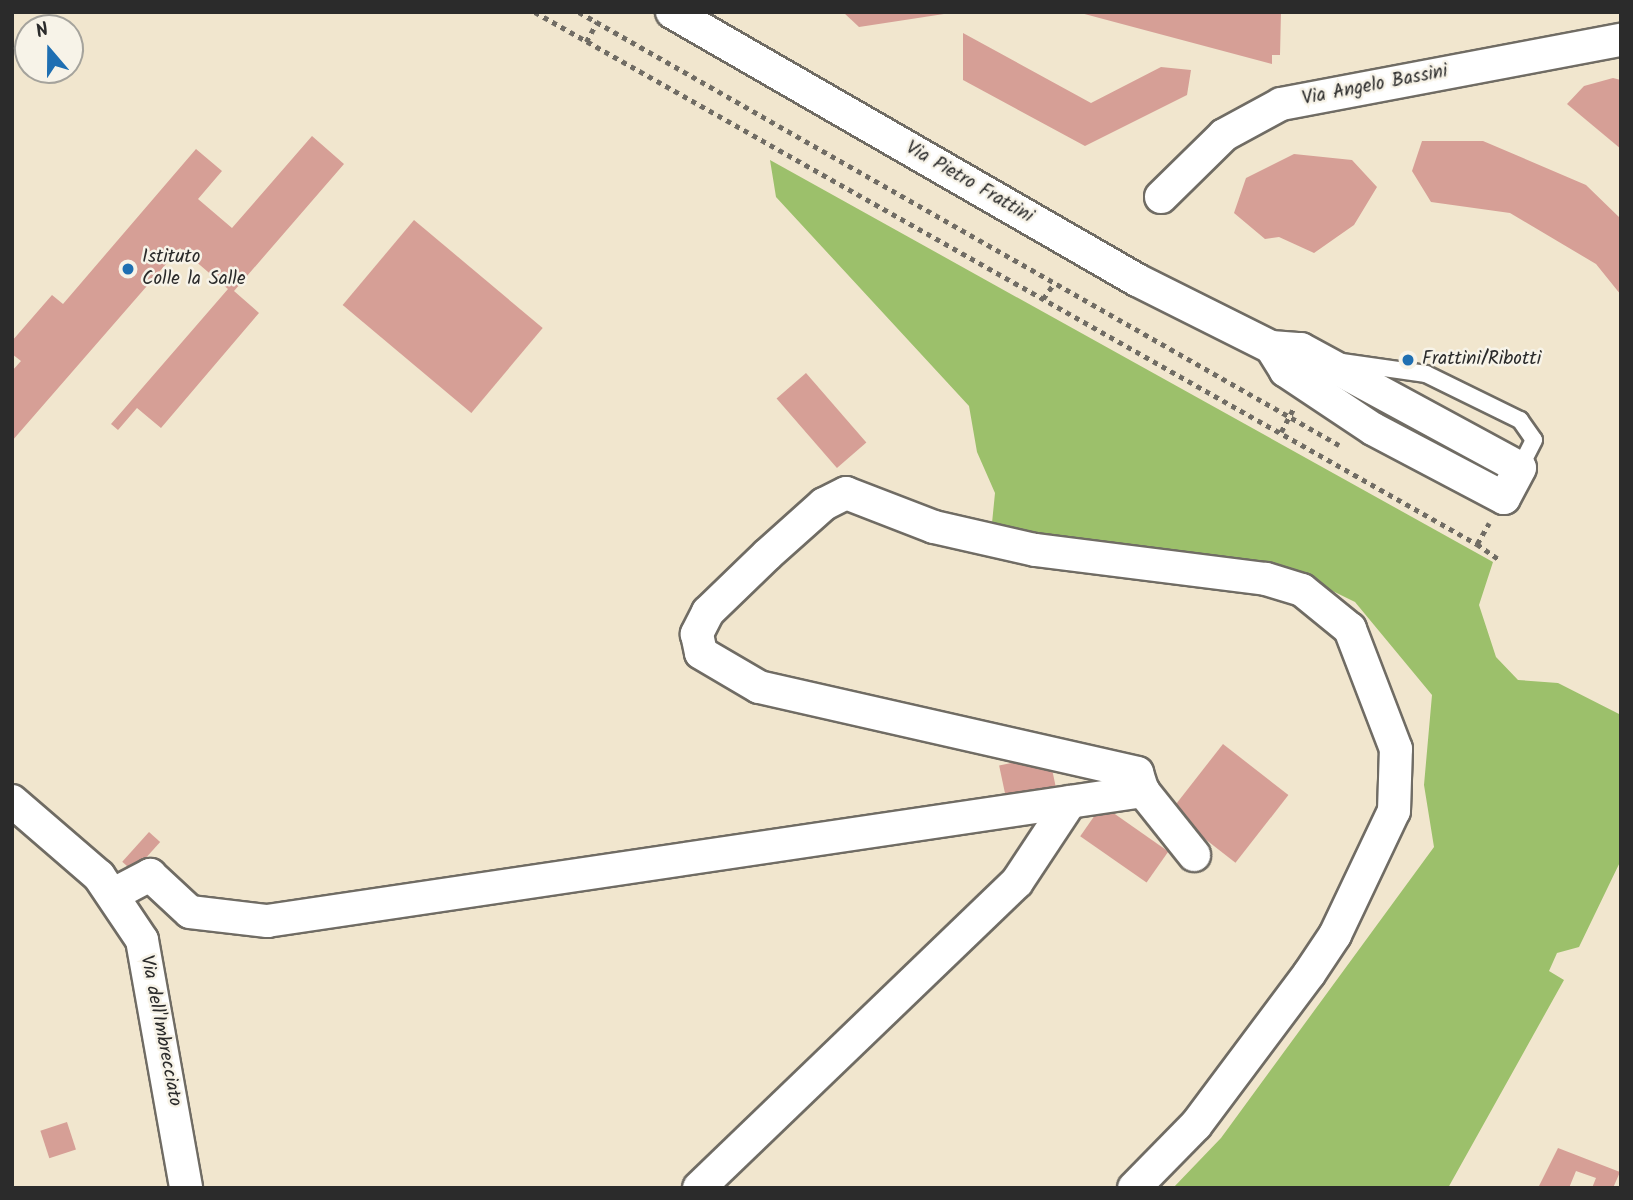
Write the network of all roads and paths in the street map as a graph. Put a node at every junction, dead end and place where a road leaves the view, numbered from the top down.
1 (535, 12) edge
2 (579, 12) edge
3 (671, 12) edge
4 (597, 22) junction
5 (1621, 40) edge
6 (586, 41) junction
7 (1161, 197) dead end
8 (1054, 283) junction
9 (1043, 299) junction
10 (1271, 347) junction
11 (1319, 360) junction
12 (1300, 397) dead end
13 (1289, 418) junction
14 (1281, 432) junction
15 (1349, 450) dead end
16 (1520, 468) junction
17 (1504, 498) junction
18 (1479, 521) dead end
19 (1487, 526) junction
20 (1477, 544) junction
21 (1500, 560) dead end
22 (1143, 792) junction
23 (12, 801) edge
24 (1070, 802) junction
25 (1194, 855) dead end
26 (114, 894) junction
27 (186, 1188) edge
28 (699, 1188) edge
29 (1133, 1188) edge

1 - 6 path
2 - 4 path
3 - 10 street, Via Pietro Frattini
4 - 6 path
4 - 8 path
5 - 7 street, Via Angelo Bassini
6 - 9 path
8 - 9 path
8 - 13 path
9 - 14 path
10 - 11 street, Via Pietro Frattini
10 - 17 street, Via Pietro Frattini
11 - 16 street, Via Pietro Frattini
11 - 16 lane, Via Pietro Frattini
12 - 13 path
13 - 14 path
13 - 15 path
14 - 20 path
16 - 17 street, Via Pietro Frattini
17 - 19 path
18 - 19 path
19 - 20 path
20 - 21 path
22 - 24 street
22 - 25 street
22 - 29 street
23 - 26 street, Via dell'Imbrecciato
24 - 26 street
24 - 28 street
26 - 27 street, Via dell'Imbrecciato

